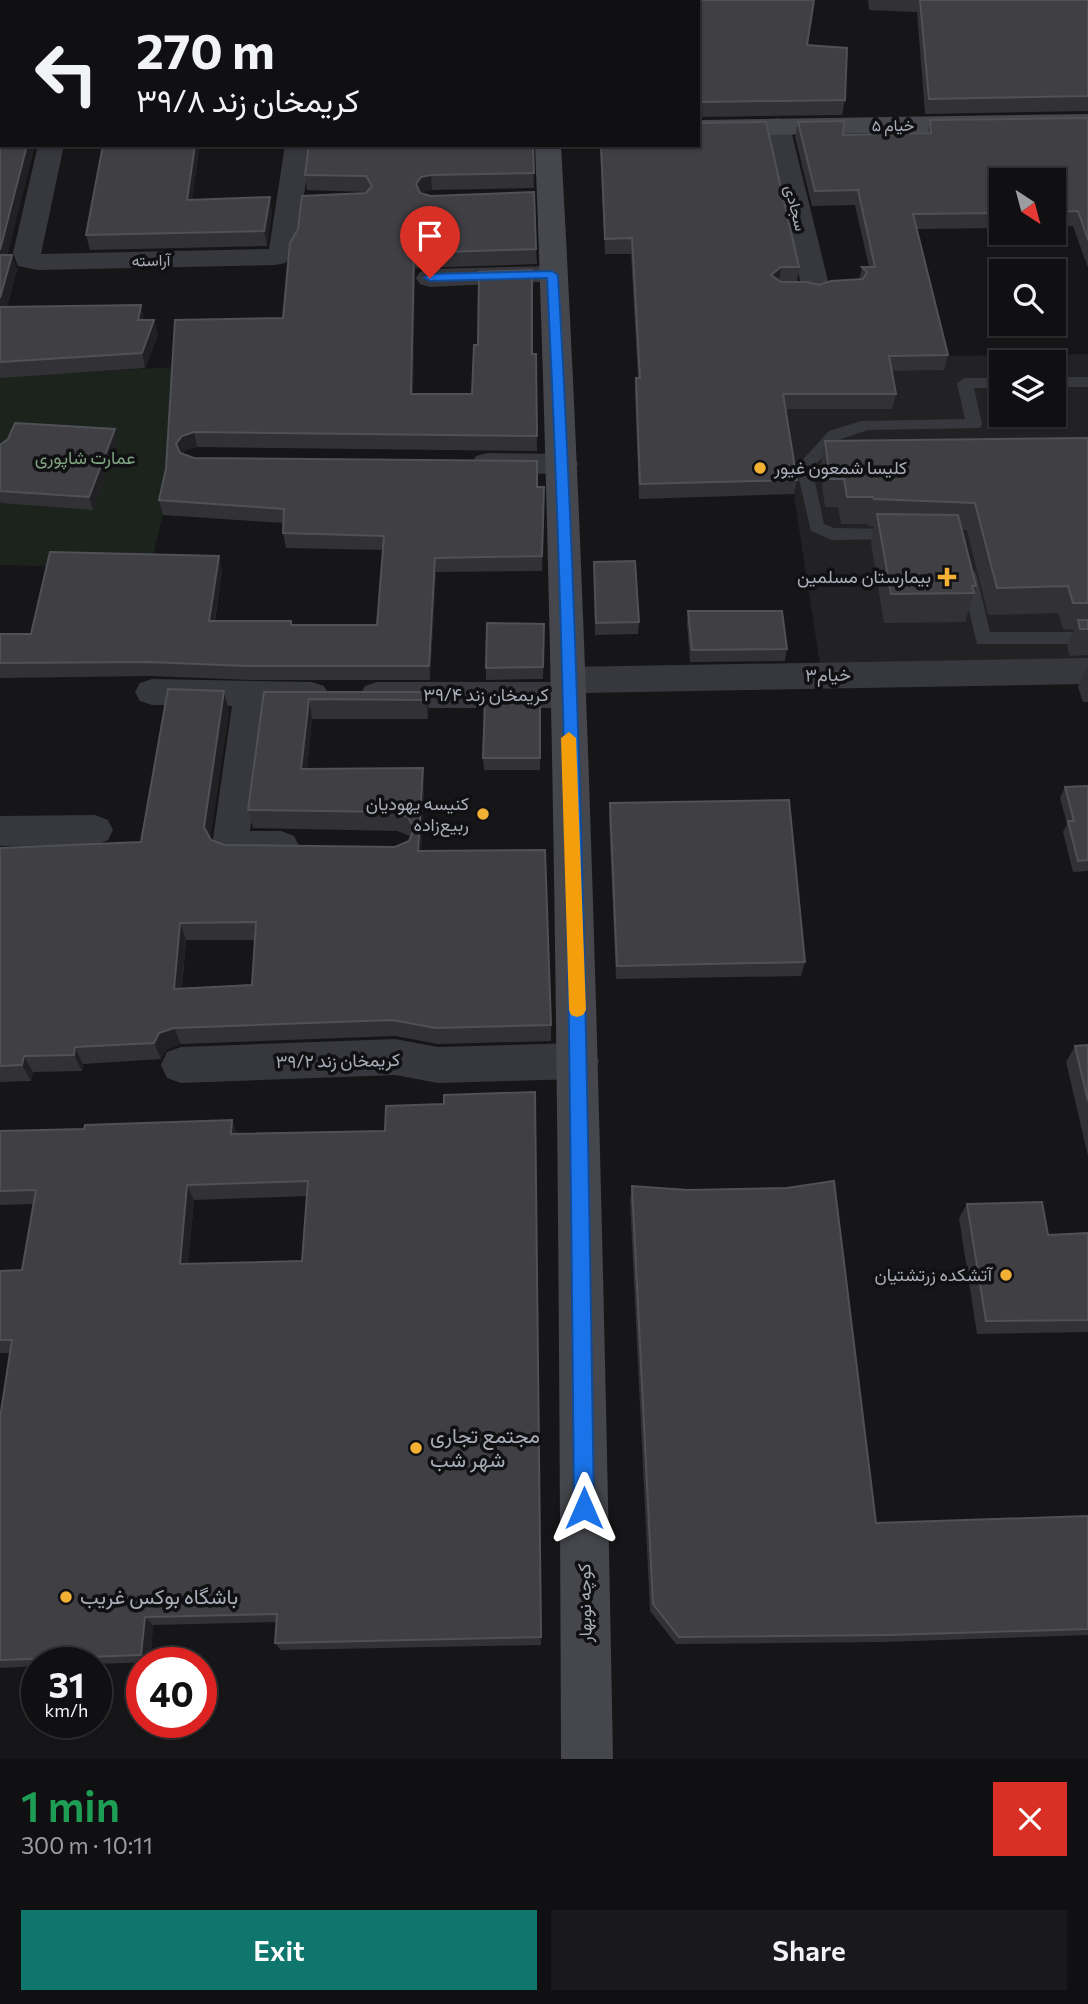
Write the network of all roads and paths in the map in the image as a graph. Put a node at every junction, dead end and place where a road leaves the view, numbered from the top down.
1 (1088, 122) edge
2 (776, 126) junction
3 (700, 128) edge
4 (51, 147) edge
5 (299, 147) edge
6 (548, 147) edge
7 (289, 201) junction
8 (317, 201) edge
9 (552, 275) junction
10 (430, 278) dead end
11 (816, 289) edge
12 (1066, 382) edge
13 (1088, 382) edge
14 (989, 383) edge
15 (454, 463) edge
16 (563, 464) junction
17 (908, 535) edge
18 (965, 561) edge
19 (1088, 638) edge
20 (1088, 671) edge
21 (567, 688) junction
22 (152, 692) dead end
23 (251, 696) junction
24 (95, 830) dead end
25 (0, 831) edge
26 (313, 846) edge
27 (579, 1061) junction
28 (181, 1065) dead end
29 (587, 1759) edge

1 - 2 street, ۵ خیام
2 - 3 street, ۵ خیام
2 - 11 street, سجادی
4 - 7 street, آراسته
5 - 7 street, آراسته
6 - 9 street, کوچه نوبهار
7 - 8 street
9 - 10 street
9 - 16 street, کوچه نوبهار
12 - 13 lane
14 - 17 lane
15 - 16 street
16 - 21 street, کوچه نوبهار
18 - 19 lane
20 - 21 street, خیام۳
21 - 23 street, کریمخان زند ۳۹/۴
21 - 27 street, کوچه نوبهار
22 - 23 street, کریمخان زند ۳۹/۴
23 - 26 street
24 - 25 street
27 - 28 street, کریمخان زند ۳۹/۲
27 - 29 street, کوچه نوبهار

